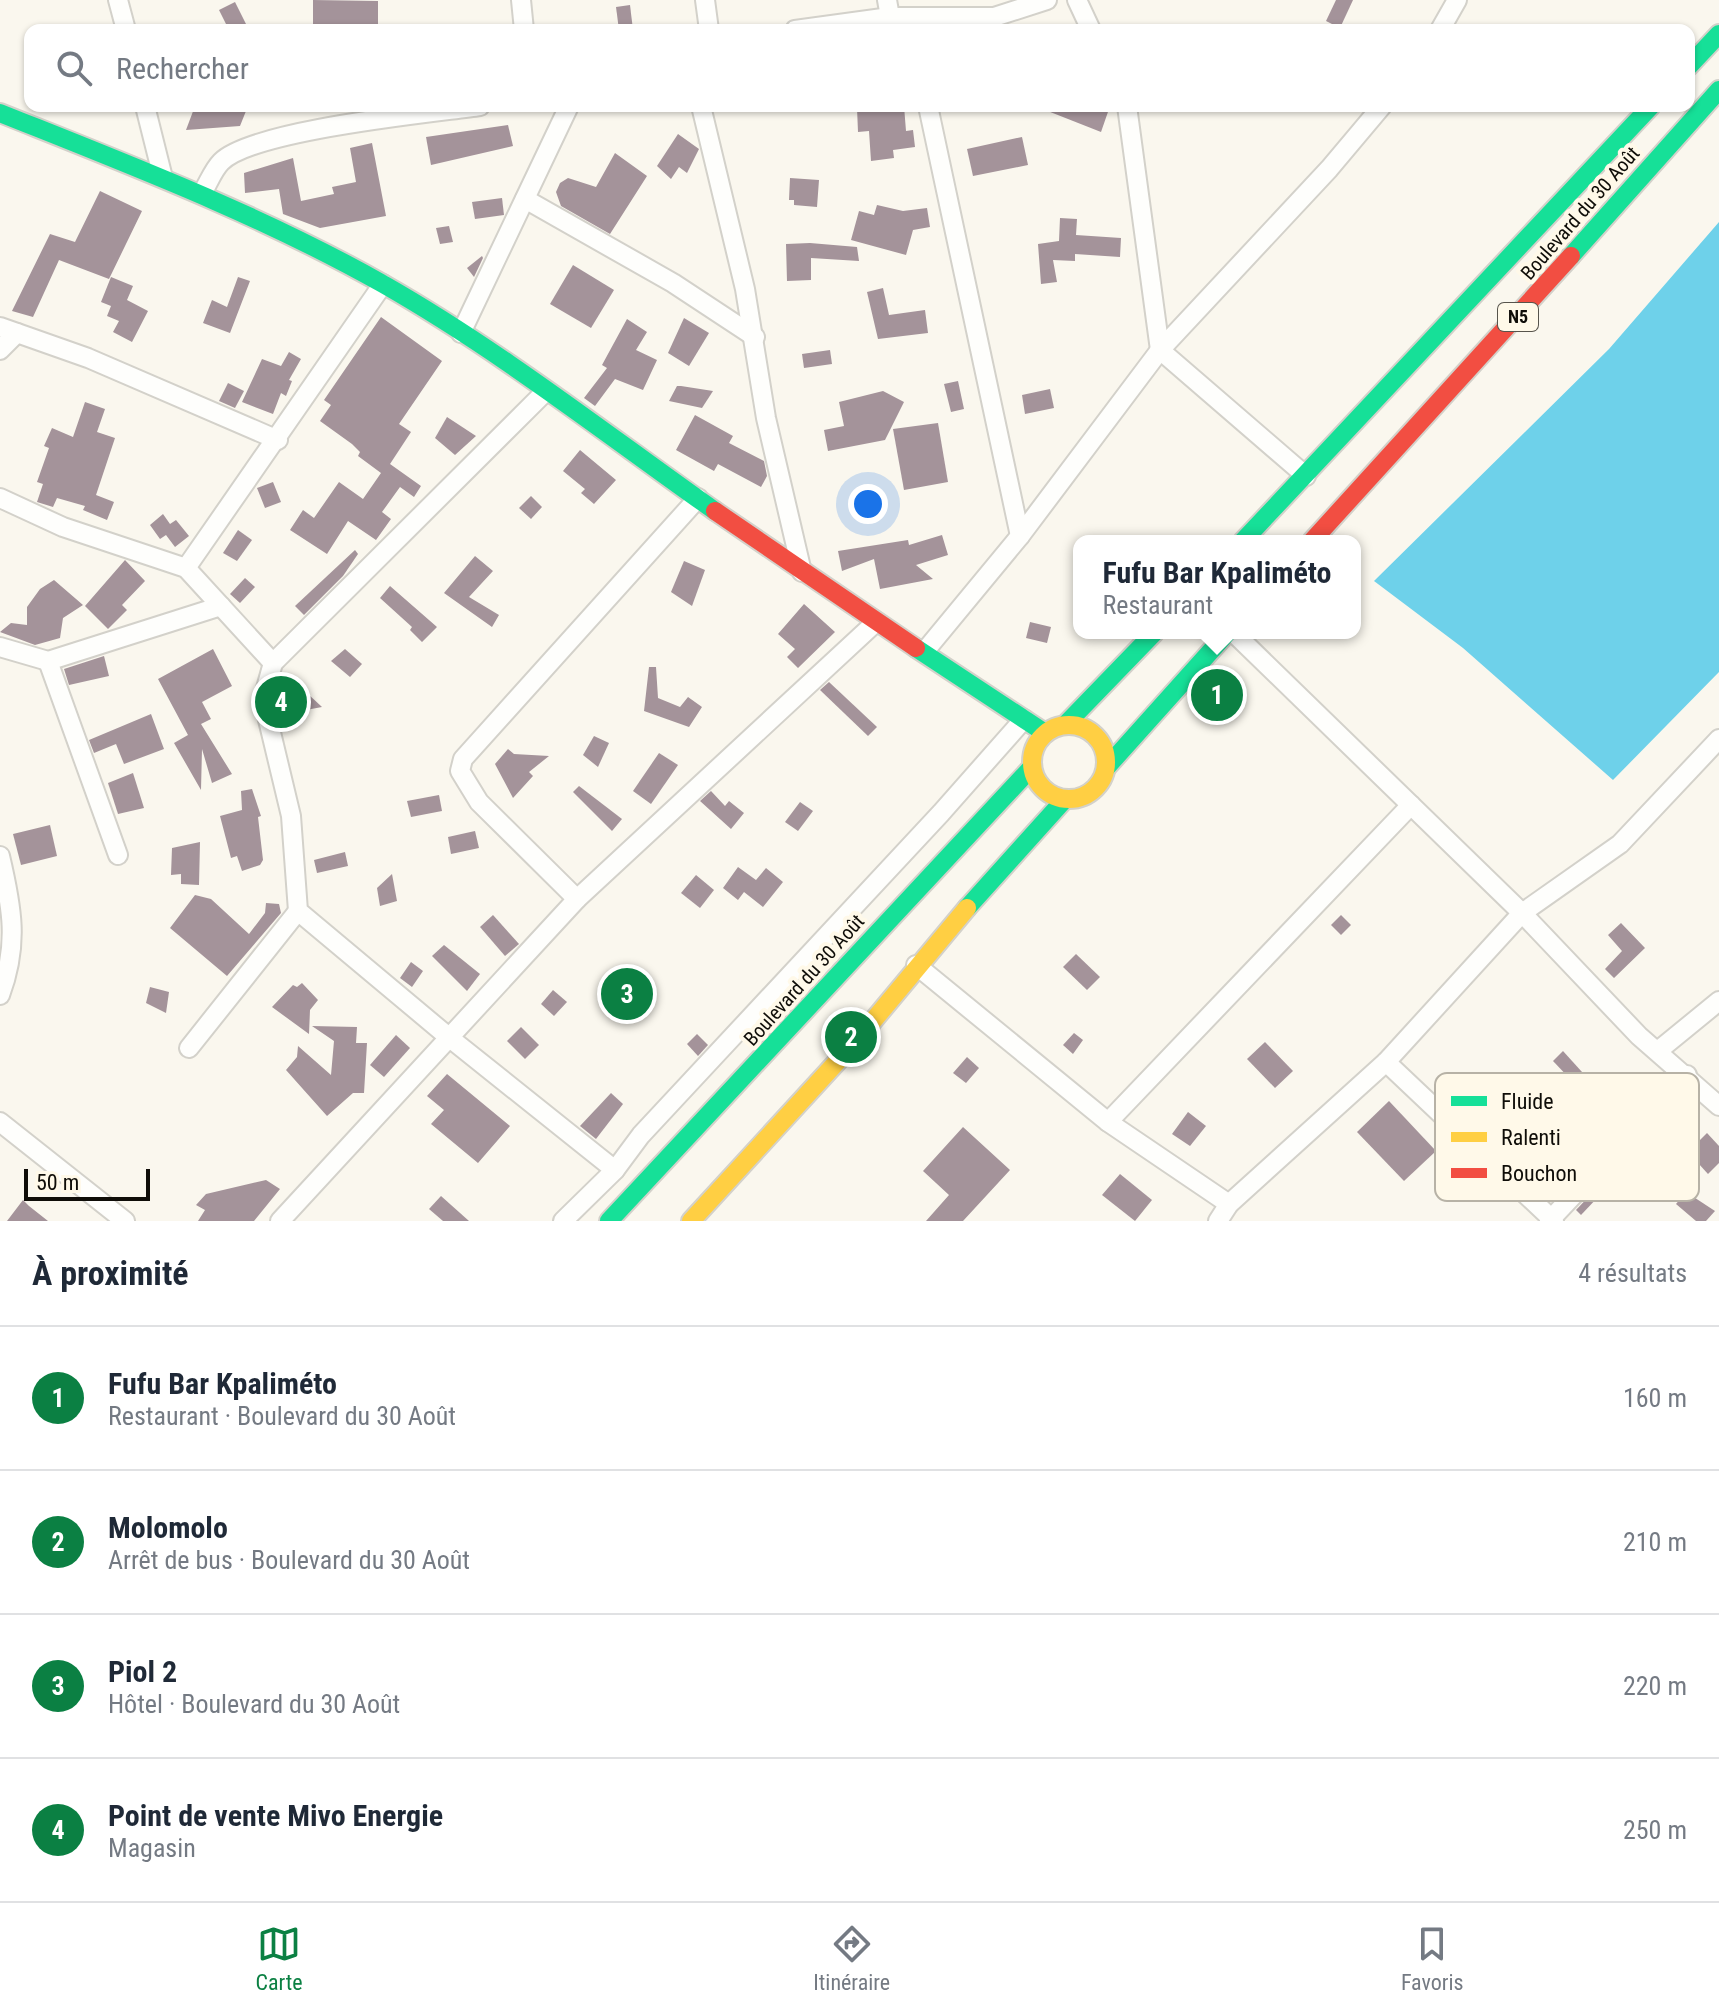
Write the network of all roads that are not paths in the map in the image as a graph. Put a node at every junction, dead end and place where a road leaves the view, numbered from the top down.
1 (118, 0) edge
2 (521, 0) edge
3 (705, 0) edge
4 (1047, 0) edge
5 (1077, 0) edge
6 (1457, 0) edge
7 (892, 16) edge
8 (124, 24) edge
9 (523, 24) edge
10 (708, 24) edge
11 (837, 24) edge
12 (1088, 24) edge
13 (1443, 24) edge
14 (1719, 34) edge
15 (1695, 60) edge
16 (1719, 90) edge
17 (146, 112) edge
18 (444, 112) edge
19 (566, 112) edge
20 (702, 112) edge
21 (929, 112) edge
22 (1128, 112) edge
23 (1377, 112) edge
24 (1645, 112) edge
25 (0, 113) edge
26 (163, 178) junction
27 (202, 193) junction
28 (525, 199) junction
29 (383, 284) junction
30 (8, 330) edge
31 (461, 333) junction
32 (755, 337) junction
33 (0, 350) edge
34 (1160, 350) junction
35 (545, 392) junction
36 (278, 440) junction
37 (1306, 476) junction
38 (0, 498) edge
39 (698, 498) junction
40 (1249, 535) edge
41 (1318, 535) edge
42 (1020, 536) junction
43 (186, 568) junction
44 (802, 572) junction
45 (221, 606) junction
46 (876, 622) junction
47 (1148, 639) edge
48 (1222, 639) edge
49 (1240, 639) edge
50 (1, 649) edge
51 (925, 651) junction
52 (48, 661) junction
53 (273, 663) junction
54 (1024, 719) junction
55 (1066, 724) junction
56 (1045, 733) junction
57 (1719, 739) edge
58 (1032, 767) junction
59 (1106, 768) junction
60 (1065, 799) junction
61 (1411, 805) junction
62 (118, 855) dead end
63 (0, 856) edge
64 (577, 899) junction
65 (298, 911) junction
66 (1522, 913) junction
67 (916, 965) junction
68 (0, 995) edge
69 (1719, 1001) edge
70 (451, 1039) junction
71 (189, 1048) dead end
72 (1659, 1050) junction
73 (1386, 1062) junction
74 (1685, 1073) edge
75 (1699, 1087) edge
76 (1719, 1106) edge
77 (1435, 1109) edge
78 (0, 1122) edge
79 (1108, 1122) junction
80 (615, 1170) junction
81 (1532, 1201) edge
82 (1570, 1201) edge
83 (1229, 1204) junction
84 (1552, 1220) edge
85 (125, 1221) edge
86 (280, 1221) edge
87 (563, 1221) edge
88 (609, 1221) edge
89 (691, 1221) edge
90 (1218, 1221) edge

1 - 8 street
2 - 9 street
3 - 10 street
4 - 7 street
5 - 12 street
6 - 13 street
7 - 11 street
14 - 15 main road
16 - 41 main road, Boulevard du 30 Août / N5
17 - 26 street
18 - 27 street
19 - 28 street
20 - 32 street
21 - 42 street
22 - 34 street
23 - 34 street
24 - 37 main road, Boulevard du 30 Août / N5
25 - 26 main road
26 - 27 main road
27 - 29 main road
28 - 31 street
28 - 32 street
29 - 31 main road
29 - 36 street
30 - 33 street
30 - 36 street
31 - 35 main road
32 - 44 street
34 - 37 street
34 - 42 street
35 - 39 main road
35 - 53 street
36 - 43 street
37 - 40 main road, Boulevard du 30 Août / N5
38 - 43 street
39 - 44 main road
39 - 64 street
42 - 51 street
43 - 45 street
44 - 46 main road
45 - 52 street
45 - 53 street
46 - 51 main road
46 - 64 street
47 - 55 main road
48 - 59 main road
49 - 61 street
50 - 52 street
51 - 54 main road
52 - 62 street
53 - 65 street
54 - 56 main road
54 - 80 street
55 - 56 main road
55 - 59 main road
56 - 58 main road
57 - 66 street
58 - 60 main road
58 - 88 main road, Boulevard du 30 Août
59 - 60 main road
60 - 67 main road
61 - 66 street
61 - 79 street
63 - 68 street
64 - 70 street
65 - 70 street
65 - 71 street
66 - 72 street
66 - 73 street
67 - 79 street
67 - 89 main road
69 - 72 street
70 - 80 street
70 - 86 street
72 - 74 street
73 - 77 street
73 - 83 street
75 - 76 street
78 - 85 street
79 - 83 street
80 - 87 street
81 - 84 street
82 - 84 street
83 - 90 street

